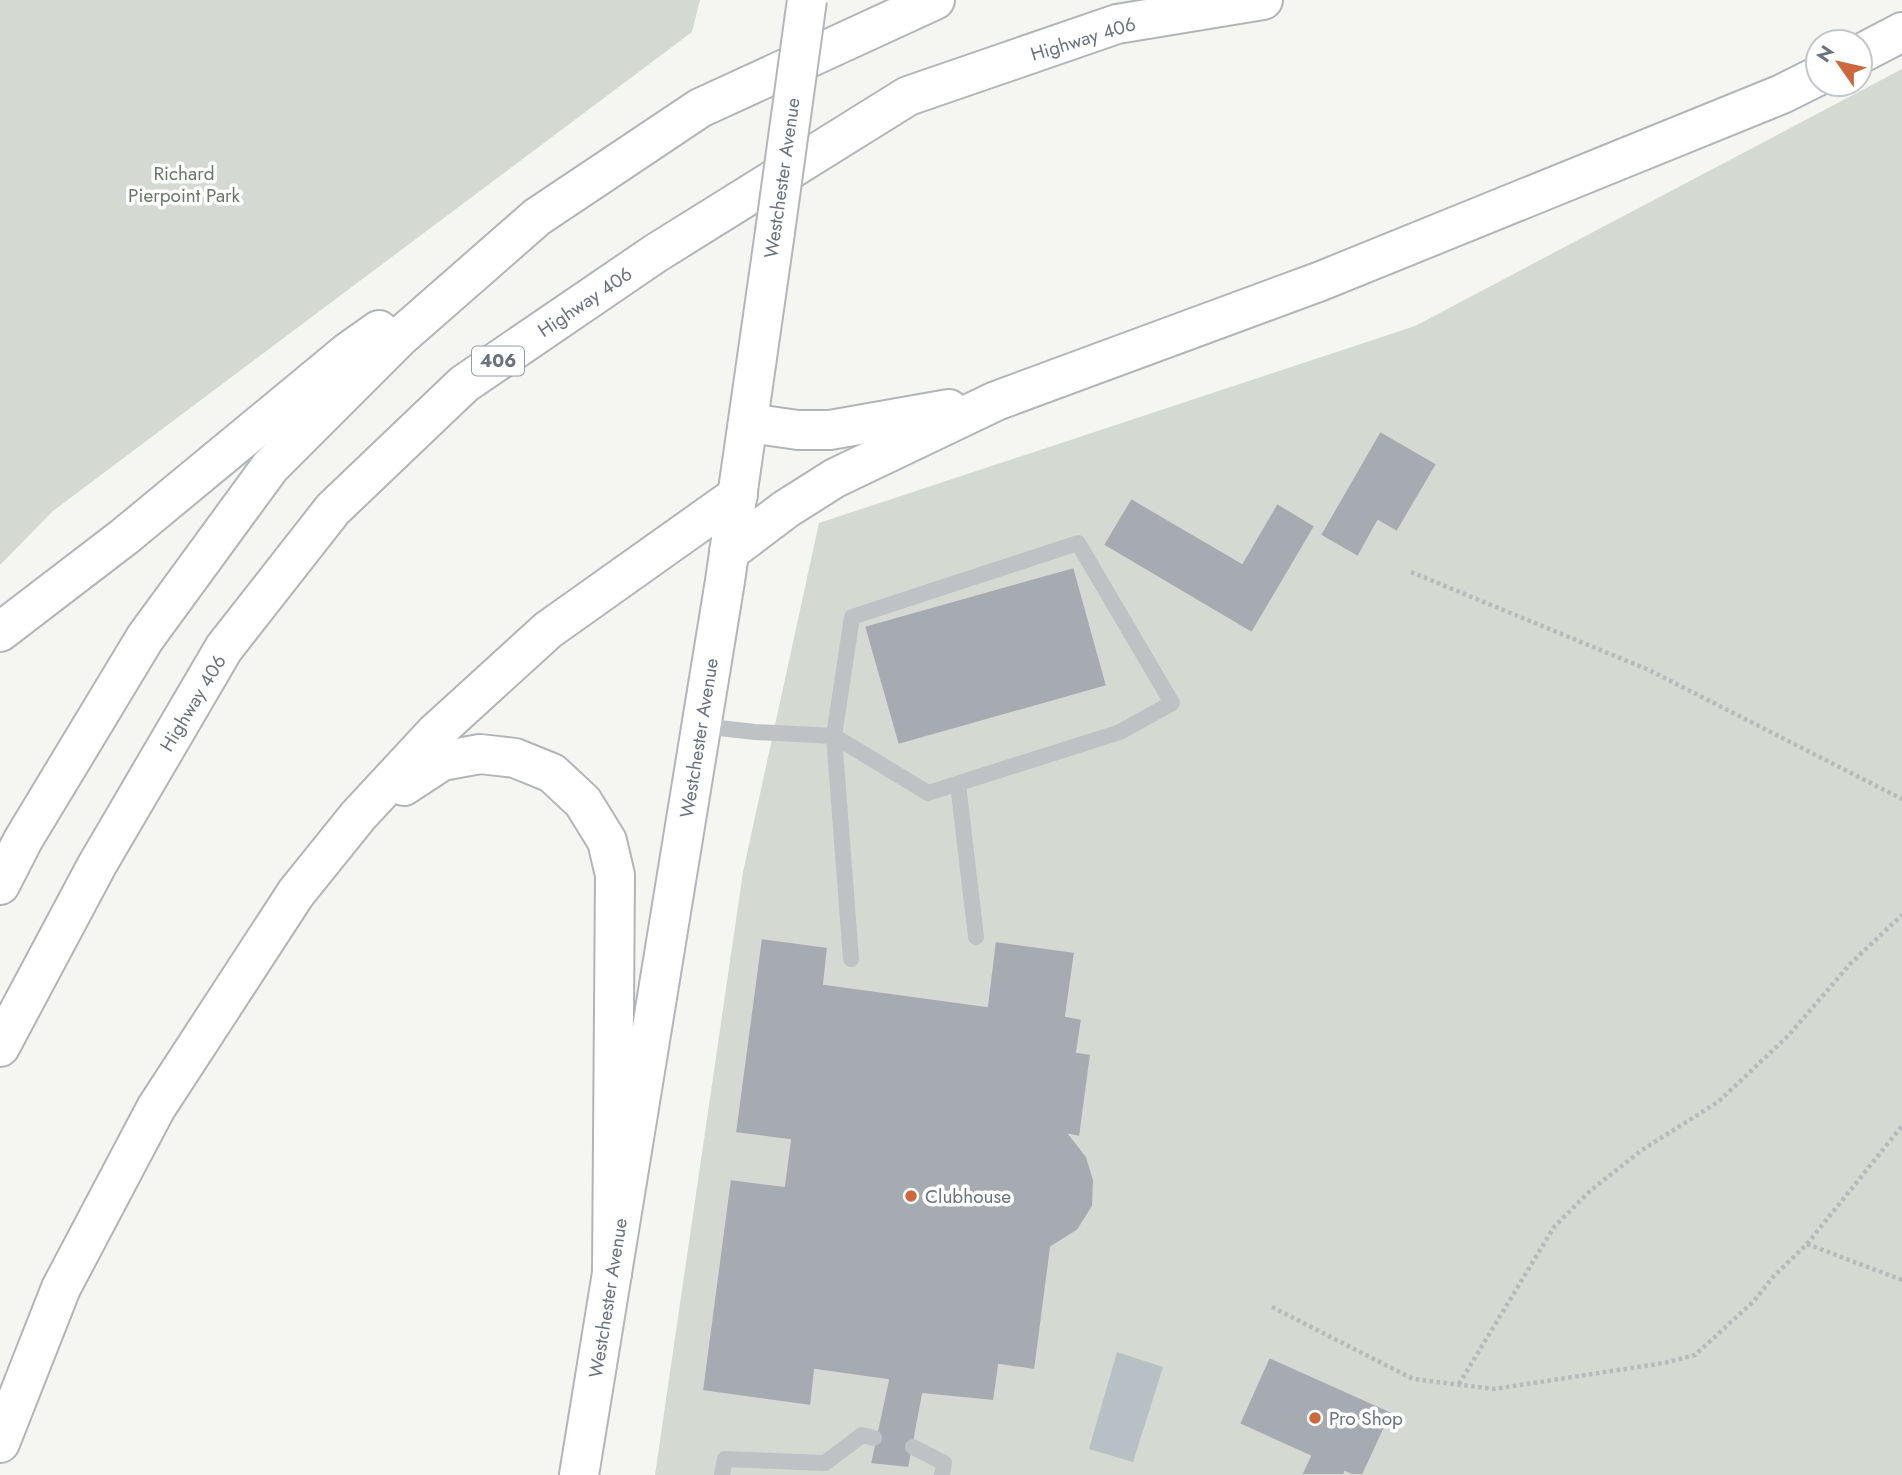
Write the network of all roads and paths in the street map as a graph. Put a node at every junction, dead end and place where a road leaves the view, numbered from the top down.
1 (807, 0) edge
2 (935, 0) edge
3 (1263, 0) edge
4 (1902, 32) edge
5 (1874, 47) edge
6 (1804, 83) edge
7 (537, 217) junction
8 (996, 401) junction
9 (749, 423) junction
10 (738, 495) junction
11 (729, 552) junction
12 (1411, 572) dead end
13 (0, 632) edge
14 (701, 726) junction
15 (834, 736) junction
16 (958, 784) junction
17 (1902, 799) edge
18 (358, 816) junction
19 (0, 885) edge
20 (1902, 915) edge
21 (976, 937) dead end
22 (851, 959) dead end
23 (0, 1047) edge
24 (1902, 1126) edge
25 (1807, 1244) junction
26 (612, 1274) junction
27 (1902, 1280) edge
28 (1272, 1307) dead end
29 (1460, 1384) junction
30 (874, 1438) dead end
31 (0, 1443) edge
32 (913, 1447) dead end
33 (824, 1469) edge
34 (579, 1475) edge
35 (722, 1475) edge
36 (942, 1475) edge

1 - 9 main road, Westchester Avenue, bridge
2 - 7 main road
3 - 23 main road, Highway 406 / 406
4 - 5 main road
6 - 8 main road
7 - 13 main road
7 - 19 main road
8 - 9 main road
8 - 11 main road
9 - 10 main road, Westchester Avenue
10 - 11 main road, Westchester Avenue
10 - 18 main road
11 - 14 main road, Westchester Avenue
12 - 17 path
14 - 15 lane
14 - 26 main road, Westchester Avenue
15 - 16 lane
15 - 16 lane
15 - 22 lane
16 - 21 lane
18 - 26 main road
18 - 31 main road
20 - 29 path
24 - 25 path
25 - 27 path
25 - 29 path
26 - 34 main road, Westchester Avenue
28 - 29 path
30 - 33 lane
32 - 36 lane
33 - 35 lane

